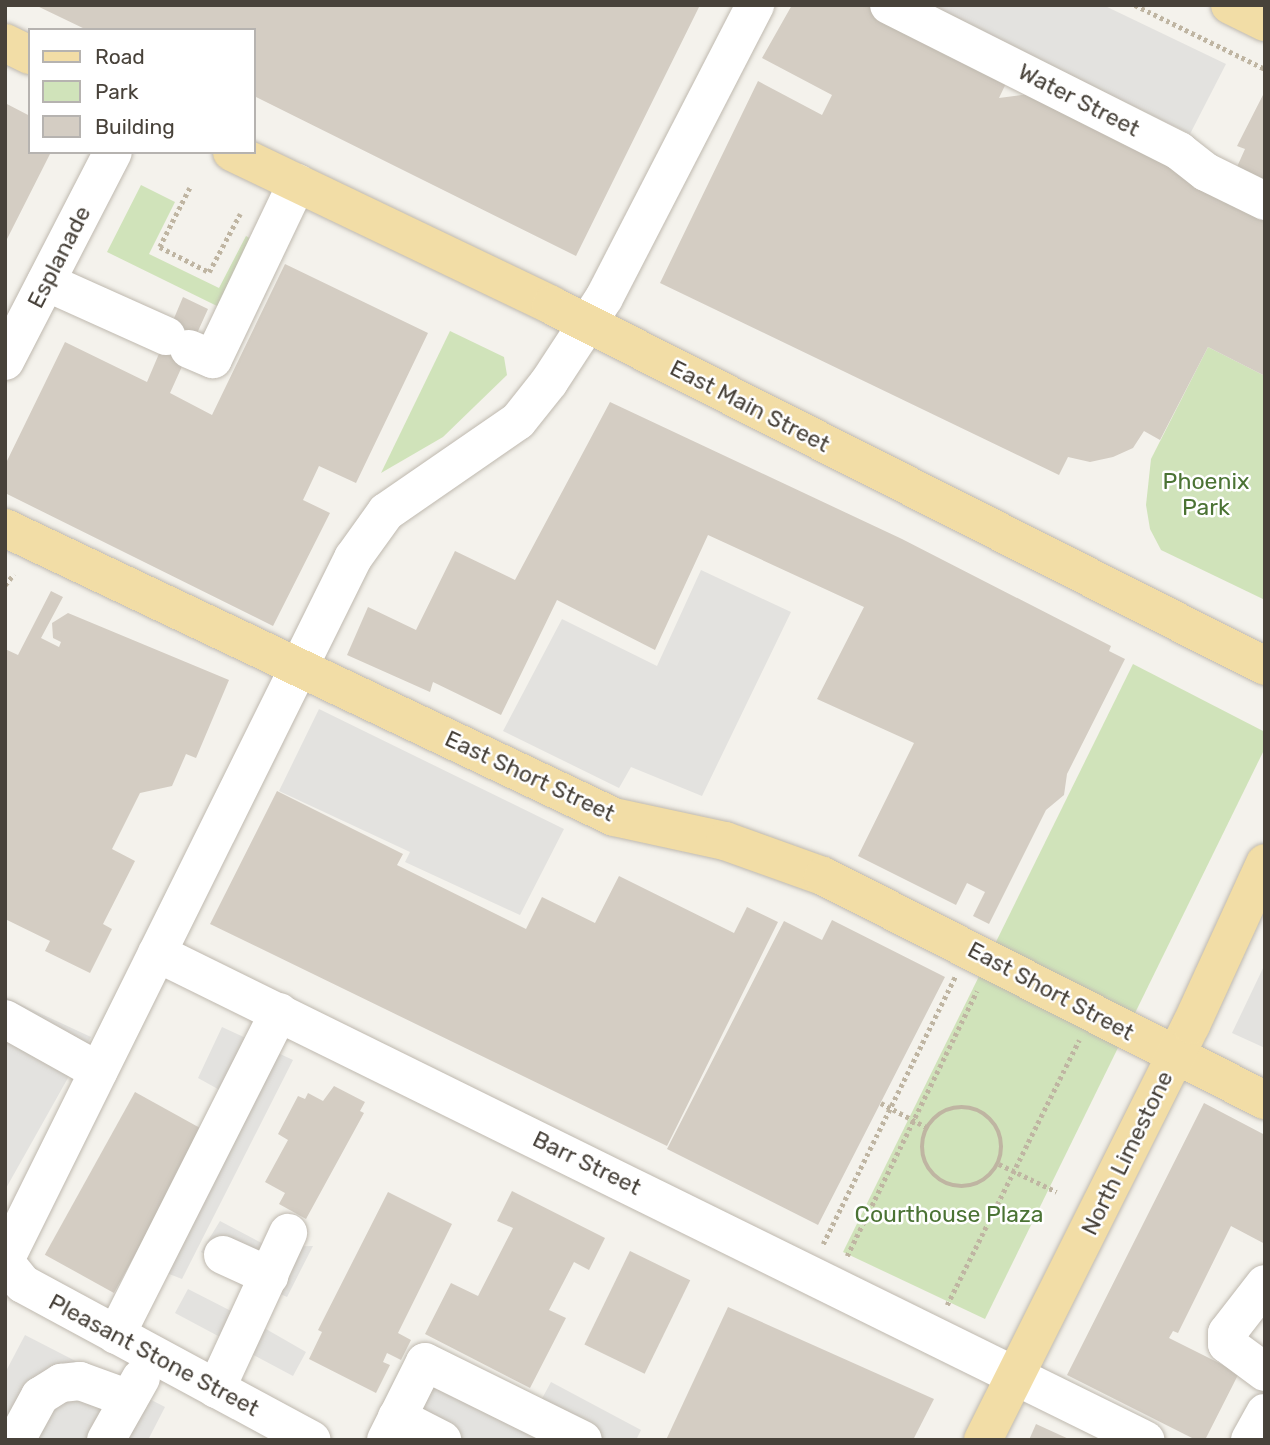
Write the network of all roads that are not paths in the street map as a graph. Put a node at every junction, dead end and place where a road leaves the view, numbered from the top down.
1 (755, 5) edge
2 (889, 5) edge
3 (1230, 5) edge
4 (1254, 5) edge
5 (1265, 16) edge
6 (1265, 22) edge
7 (5, 43) edge
8 (28, 54) edge
9 (112, 154) edge
10 (236, 154) edge
11 (297, 183) junction
12 (1265, 201) edge
13 (46, 282) junction
14 (588, 326) junction
15 (6, 359) edge
16 (5, 528) edge
17 (1265, 666) edge
18 (298, 667) junction
19 (1265, 863) edge
20 (157, 953) junction
21 (279, 1012) junction
22 (5, 1019) edge
23 (1175, 1057) junction
24 (98, 1071) junction
25 (1265, 1100) edge
26 (288, 1233) dead end
27 (223, 1255) dead end
28 (5, 1261) edge
29 (269, 1276) junction
30 (1265, 1284) edge
31 (116, 1335) junction
32 (154, 1356) junction
33 (1265, 1372) edge
34 (1017, 1375) junction
35 (216, 1389) junction
36 (129, 1399) junction
37 (1265, 1413) edge
38 (391, 1429) edge
39 (16, 1440) edge
40 (106, 1440) edge
41 (310, 1440) edge
42 (442, 1440) edge
43 (583, 1440) edge
44 (982, 1440) edge
45 (1145, 1440) edge
46 (1250, 1440) edge

1 - 14 street
2 - 12 street, Water Street
3 - 6 main road
4 - 5 street
7 - 8 main road
9 - 13 street, Esplanade
10 - 11 main road, East Main Street
11 - 13 street
11 - 14 main road, East Main Street
13 - 15 street, Esplanade
14 - 17 main road, East Main Street
14 - 18 street
16 - 18 main road, East Short Street
18 - 20 street
18 - 23 main road, East Short Street
19 - 23 main road, North Limestone
20 - 21 street, Barr Street
20 - 24 street
21 - 31 street
21 - 34 street, Barr Street
22 - 24 street
23 - 25 main road, East Short Street
23 - 34 main road, North Limestone
24 - 28 street
26 - 29 street
27 - 29 street
28 - 31 street, Pleasant Stone Street
29 - 35 street
30 - 33 street
31 - 32 street, Pleasant Stone Street
32 - 35 street, Pleasant Stone Street
32 - 36 street
34 - 44 main road, North Limestone
34 - 45 street, Barr Street
35 - 41 street, Pleasant Stone Street
36 - 39 street
36 - 40 street
37 - 46 street
38 - 42 street
38 - 43 street

